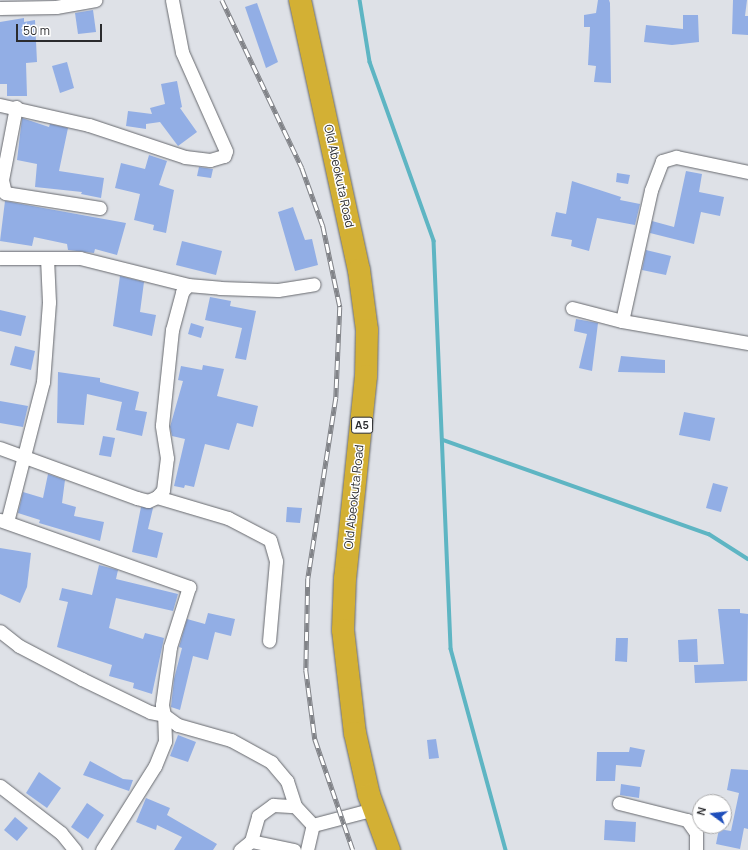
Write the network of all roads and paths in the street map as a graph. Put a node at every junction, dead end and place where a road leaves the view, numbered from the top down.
1 (95, 0) edge
2 (172, 0) edge
3 (300, 0) edge
4 (27, 3) edge
5 (0, 8) edge
6 (0, 105) edge
7 (16, 107) junction
8 (748, 172) edge
9 (100, 208) dead end
10 (0, 258) edge
11 (47, 258) junction
12 (314, 284) dead end
13 (185, 288) junction
14 (572, 308) dead end
15 (622, 321) junction
16 (748, 343) edge
17 (0, 448) edge
18 (25, 457) junction
19 (157, 497) junction
20 (4, 521) edge
21 (0, 631) edge
22 (269, 641) dead end
23 (164, 715) junction
24 (0, 786) edge
25 (619, 803) dead end
26 (295, 806) junction
27 (374, 809) junction
28 (313, 825) junction
29 (251, 841) junction
30 (75, 850) edge
31 (102, 850) edge
32 (240, 850) edge
33 (302, 850) edge
34 (389, 850) edge
35 (696, 850) edge

1 - 4 street
2 - 7 street
3 - 27 highway, Old Abeokuta Road / A5
4 - 5 street
6 - 7 street
7 - 9 street
8 - 15 street
10 - 11 street
11 - 13 street
11 - 18 street
12 - 13 street
13 - 19 street
14 - 15 street
15 - 16 street
17 - 18 street
18 - 19 street
18 - 20 street
19 - 22 street
20 - 23 street
21 - 23 street
23 - 26 street
23 - 31 street
24 - 30 street
25 - 35 street
26 - 28 street
26 - 29 street
27 - 28 street
27 - 34 highway, Old Abeokuta Road / A5
28 - 33 street
29 - 32 street
29 - 33 street

